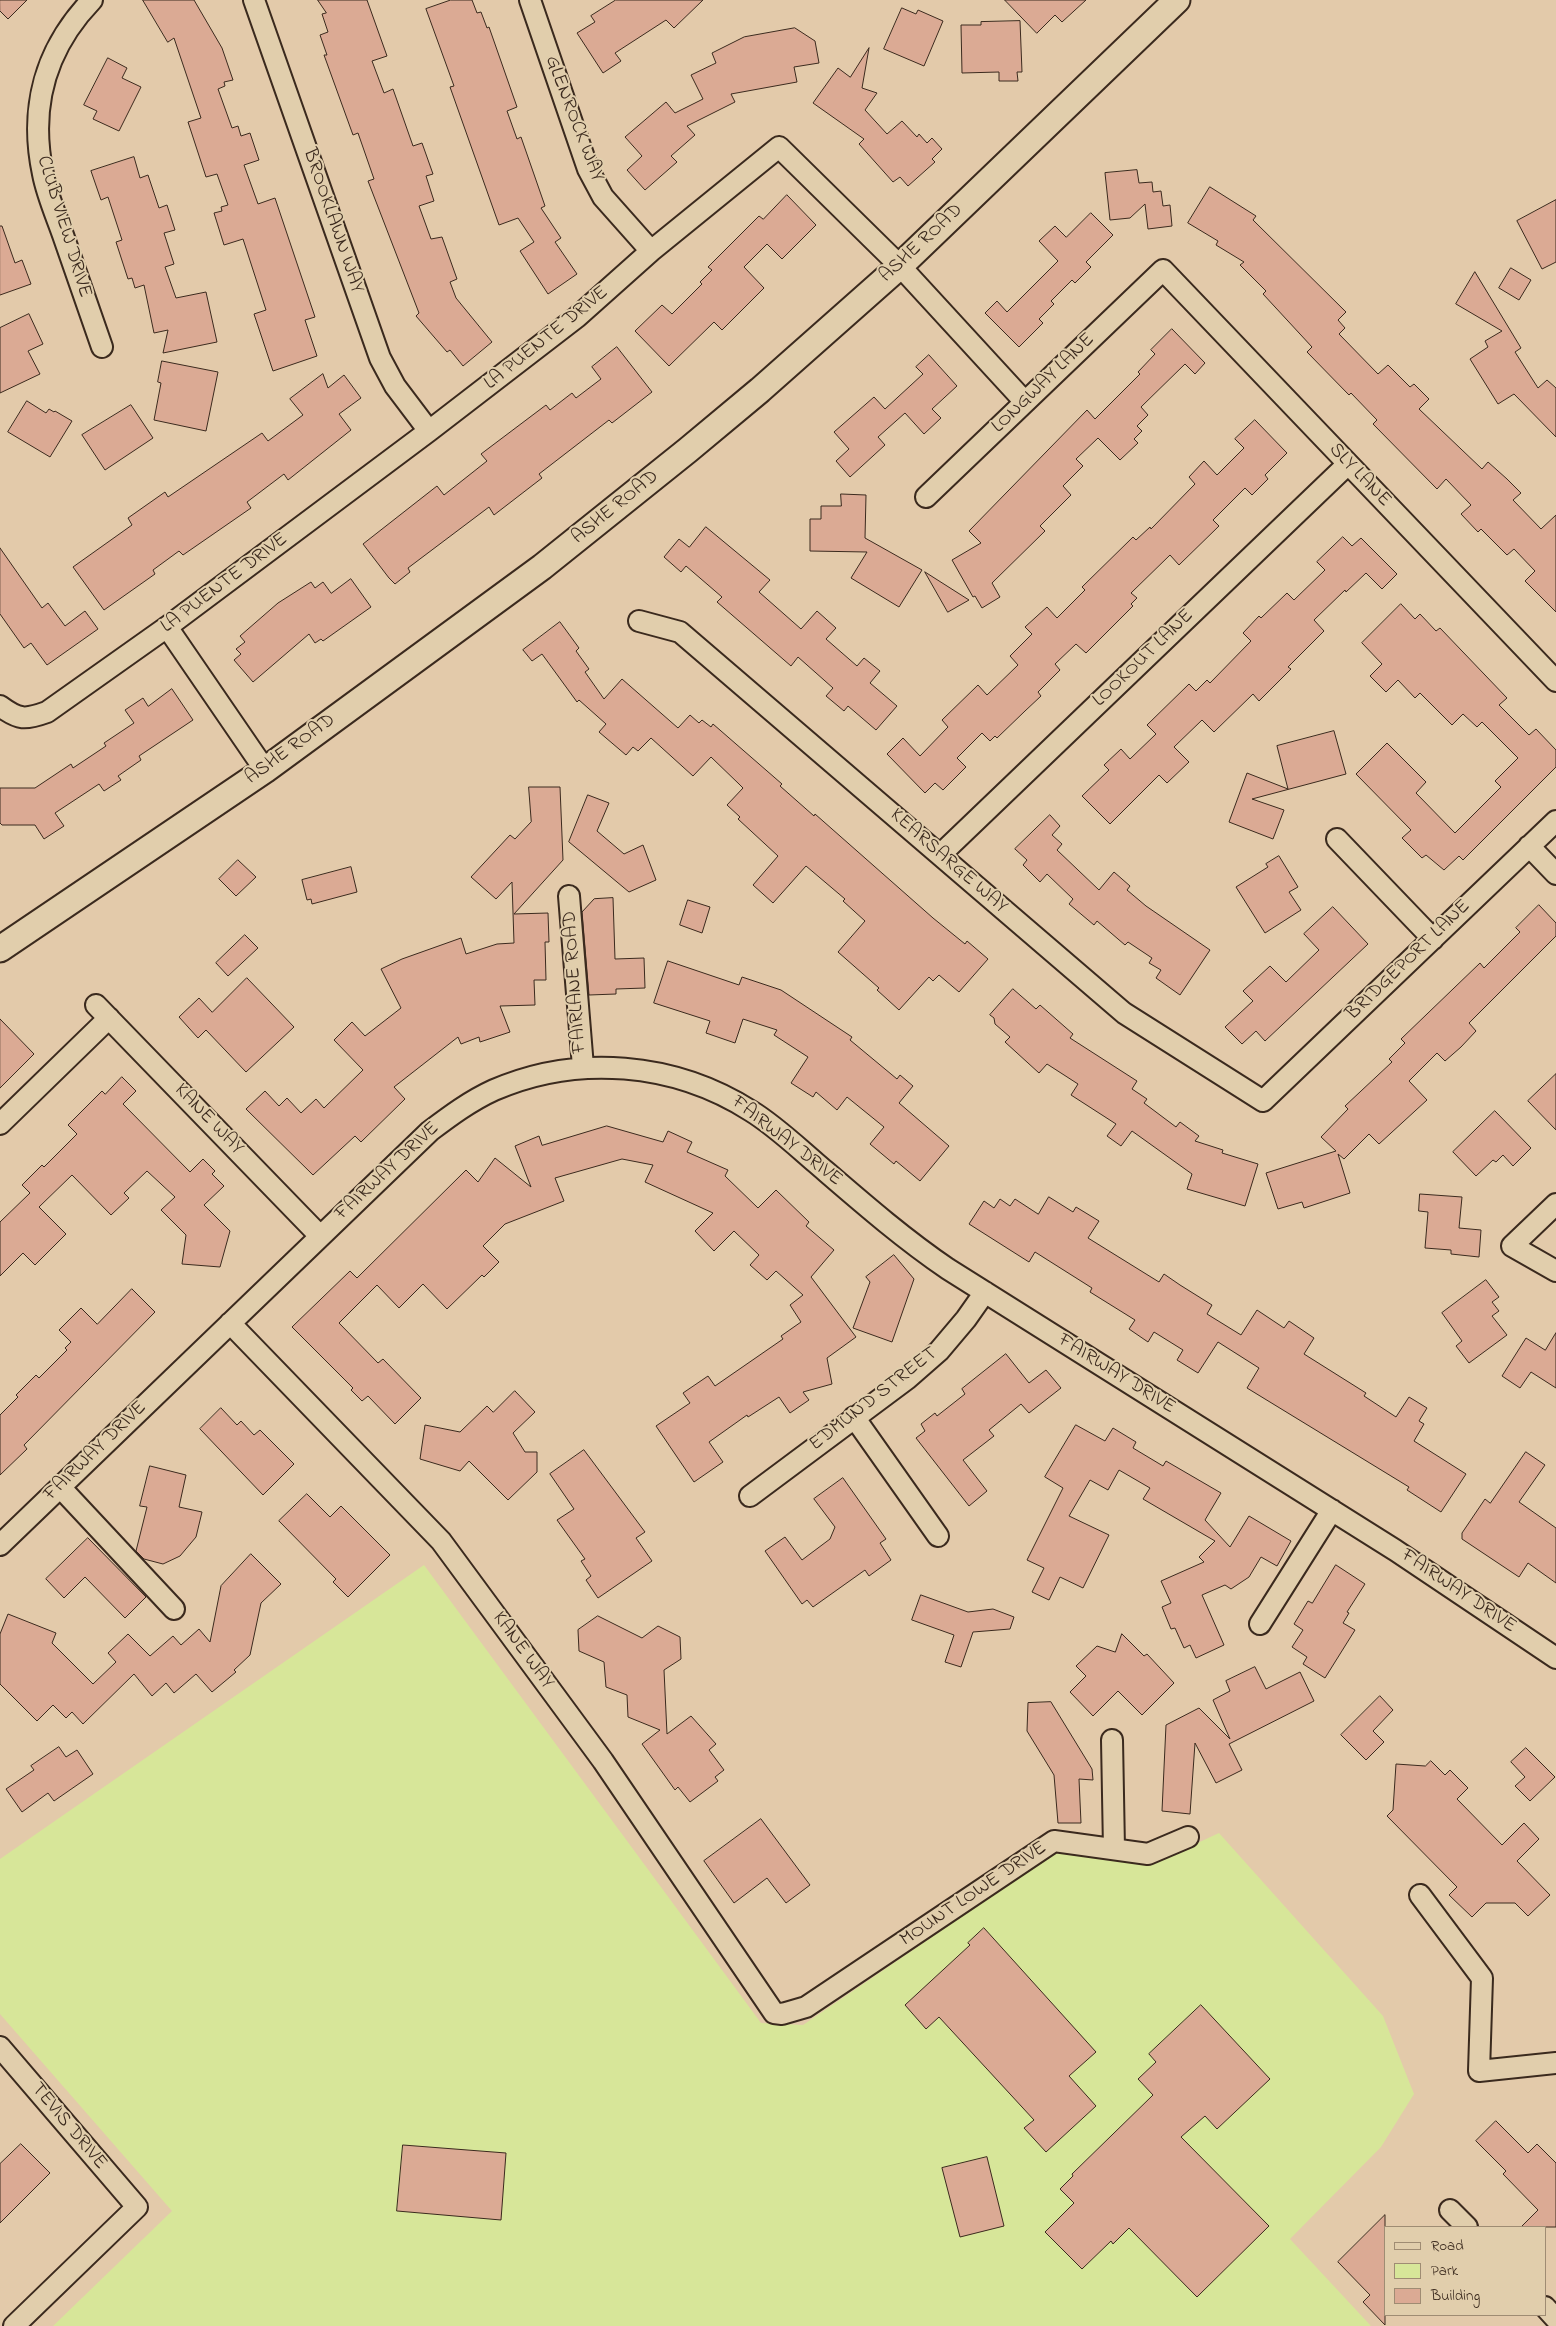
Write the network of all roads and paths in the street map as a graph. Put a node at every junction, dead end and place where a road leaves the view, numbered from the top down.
1 (92, 0) edge
2 (254, 0) edge
3 (530, 0) edge
4 (1177, 0) edge
5 (651, 252) junction
6 (900, 266) junction
7 (1163, 270) joint
8 (102, 346) dead end
9 (1025, 402) junction
10 (429, 431) junction
11 (1348, 464) junction
12 (926, 497) dead end
13 (639, 621) dead end
14 (167, 627) junction
15 (1556, 681) edge
16 (8, 712) edge
17 (265, 770) junction
18 (1556, 821) edge
19 (1338, 839) dead end
20 (1529, 846) junction
21 (940, 855) junction
22 (1556, 874) edge
23 (569, 896) dead end
24 (1433, 938) junction
25 (0, 949) edge
26 (583, 1068) junction
27 (1263, 1101) joint
28 (0, 1124) edge
29 (1556, 1204) edge
30 (320, 1236) junction
31 (1556, 1271) edge
32 (985, 1292) junction
33 (230, 1323) junction
34 (854, 1417) junction
35 (60, 1487) junction
36 (750, 1496) dead end
37 (1332, 1510) junction
38 (938, 1536) dead end
39 (0, 1545) edge
40 (174, 1609) dead end
41 (1260, 1624) dead end
42 (1556, 1658) edge
43 (1112, 1740) dead end
44 (1188, 1837) dead end
45 (1114, 1849) junction
46 (1420, 1895) dead end
47 (774, 2013) joint
48 (0, 2047) edge
49 (1556, 2063) edge
50 (1450, 2210) dead end
51 (1466, 2226) edge
52 (1546, 2308) edge
53 (1556, 2319) edge
54 (14, 2326) edge

1 - 8 street, CLUB VIEW DRIVE
2 - 10 street, BROOKLAWN WAY
3 - 5 street, GLENROCK WAY
4 - 6 street, ASHE ROAD
5 - 6 street, LA PUENTE DRIVE
5 - 10 street, LA PUENTE DRIVE
6 - 9 street, LA PUENTE DRIVE
6 - 17 street, ASHE ROAD
7 - 9 street, LONGWAY LANE
7 - 11 street, SLY LANE
9 - 12 street, LONGWAY LANE
10 - 14 street, LA PUENTE DRIVE
11 - 15 street, SLY LANE
11 - 21 street, LOOKOUT LANE
13 - 21 street, KEARSARGE WAY
14 - 16 street, LA PUENTE DRIVE
14 - 17 street
17 - 25 street, ASHE ROAD
18 - 20 street, BRIDGEPORT LANE
19 - 24 street
20 - 22 street
20 - 24 street, BRIDGEPORT LANE
21 - 27 street, KEARSARGE WAY
23 - 26 street, FAIRLANE ROAD
24 - 27 street, BRIDGEPORT LANE
26 - 30 street, FAIRWAY DRIVE
26 - 32 street, FAIRWAY DRIVE
28 - 30 street, KANE WAY
29 - 31 street
30 - 33 street, FAIRWAY DRIVE
32 - 34 street, EDMUND STREET
32 - 37 street, FAIRWAY DRIVE
33 - 35 street, FAIRWAY DRIVE
33 - 47 street, KANE WAY
34 - 36 street, EDMUND STREET
34 - 38 street
35 - 39 street, FAIRWAY DRIVE
35 - 40 street
37 - 41 street
37 - 42 street, FAIRWAY DRIVE
43 - 45 street
44 - 45 street, MOUNT LOWE DRIVE
45 - 47 street, MOUNT LOWE DRIVE
46 - 49 street
48 - 54 street, TEVIS DRIVE
50 - 51 street
52 - 53 street

